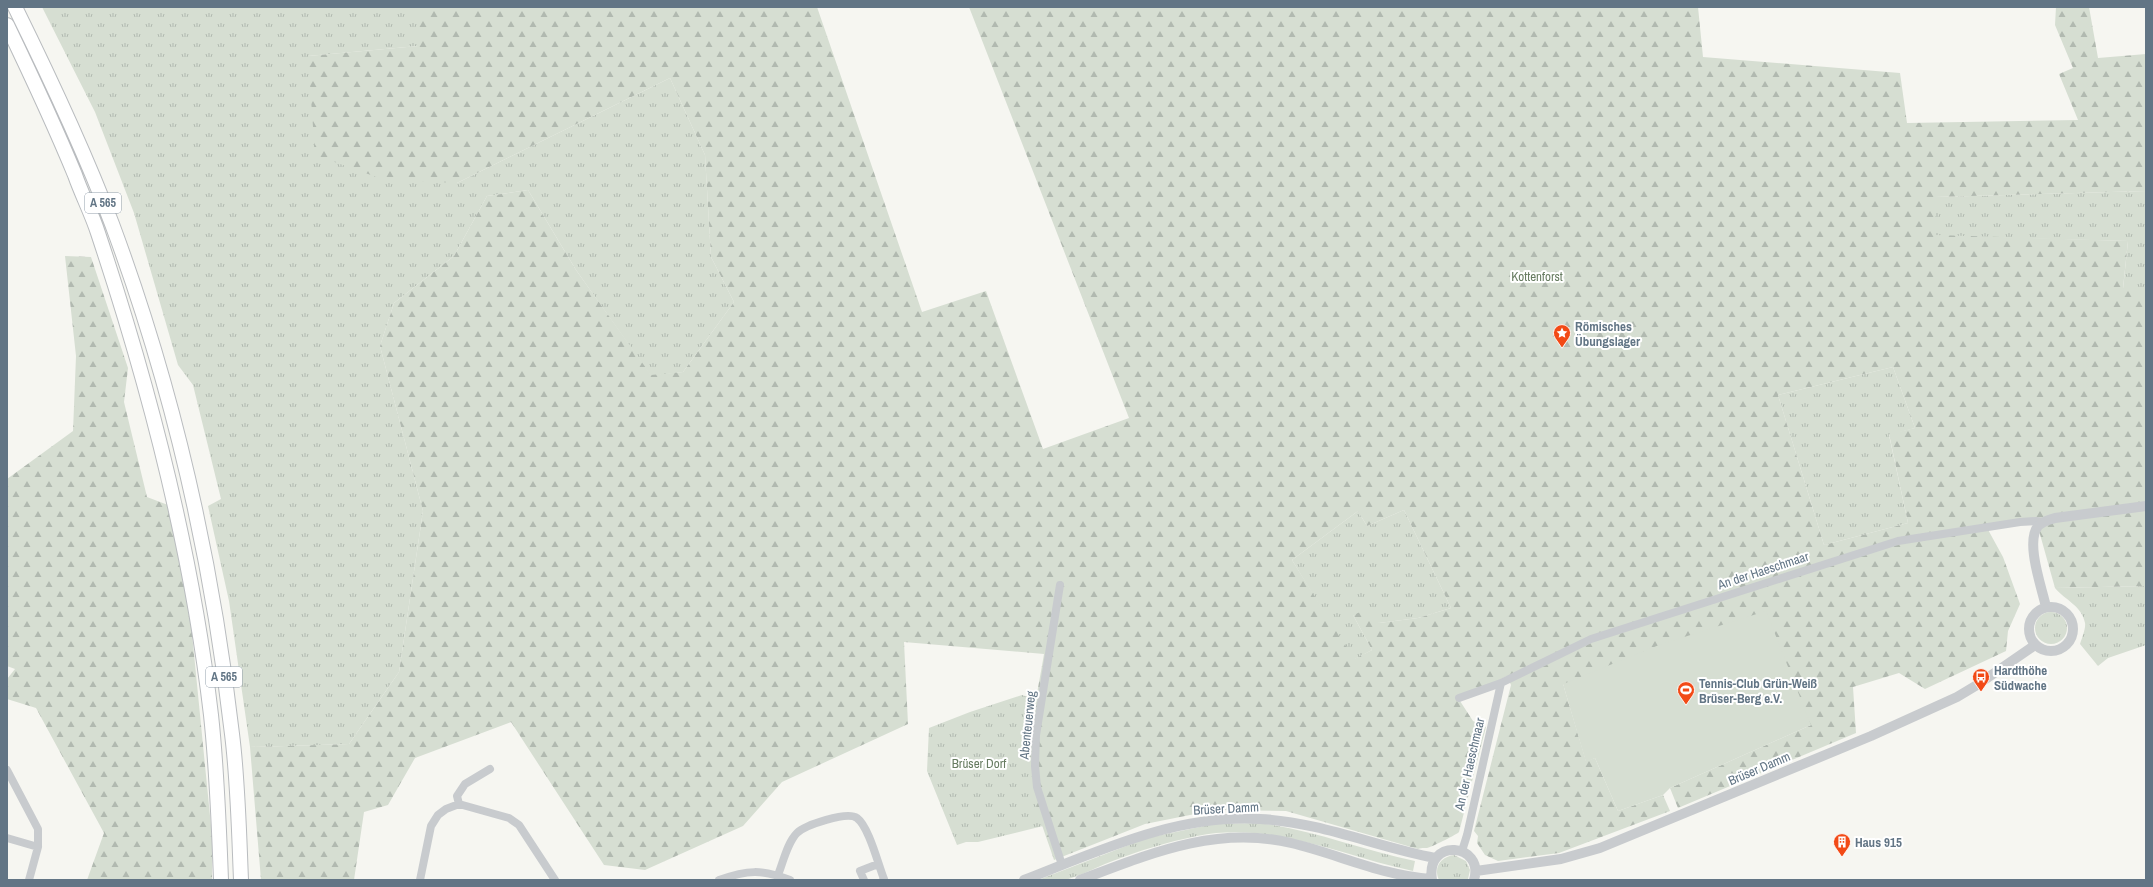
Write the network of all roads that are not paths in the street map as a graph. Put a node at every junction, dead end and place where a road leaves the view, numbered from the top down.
1 (15, 7) edge
2 (7, 25) edge
3 (2146, 506) edge
4 (2042, 522) junction
5 (1060, 585) dead end
6 (2046, 607) junction
7 (2035, 645) junction
8 (1501, 683) junction
9 (1459, 698) dead end
10 (490, 769) dead end
11 (7, 770) edge
12 (459, 804) junction
13 (7, 838) edge
14 (38, 847) junction
15 (1462, 851) junction
16 (1435, 858) junction
17 (878, 864) junction
18 (1062, 865) junction
19 (778, 875) junction
20 (1475, 876) edge
21 (724, 879) edge
22 (29, 880) edge
23 (221, 880) edge
24 (241, 880) edge
25 (420, 880) edge
26 (555, 880) edge
27 (790, 880) edge
28 (864, 880) edge
29 (883, 880) edge
30 (1024, 880) edge
31 (1080, 880) edge
32 (1432, 880) edge

1 - 24 highway, A 565
2 - 23 highway, A 565
3 - 4 street, An der Haeschmaar
4 - 6 street
4 - 8 street, An der Haeschmaar
5 - 18 street, Abenteuerweg
6 - 7 street
6 - 7 street
7 - 20 street, Brüser Damm
8 - 9 street, An der Haeschmaar
8 - 15 street, An der Haeschmaar
10 - 12 street
11 - 14 street
12 - 25 street
12 - 26 street
13 - 14 street
14 - 22 street
15 - 16 street
15 - 20 street, Brüser Damm
16 - 18 street, Brüser Damm
16 - 32 street
17 - 19 street
17 - 28 street
17 - 29 street
18 - 30 street, Brüser Damm
19 - 21 street
19 - 27 street
31 - 32 street

